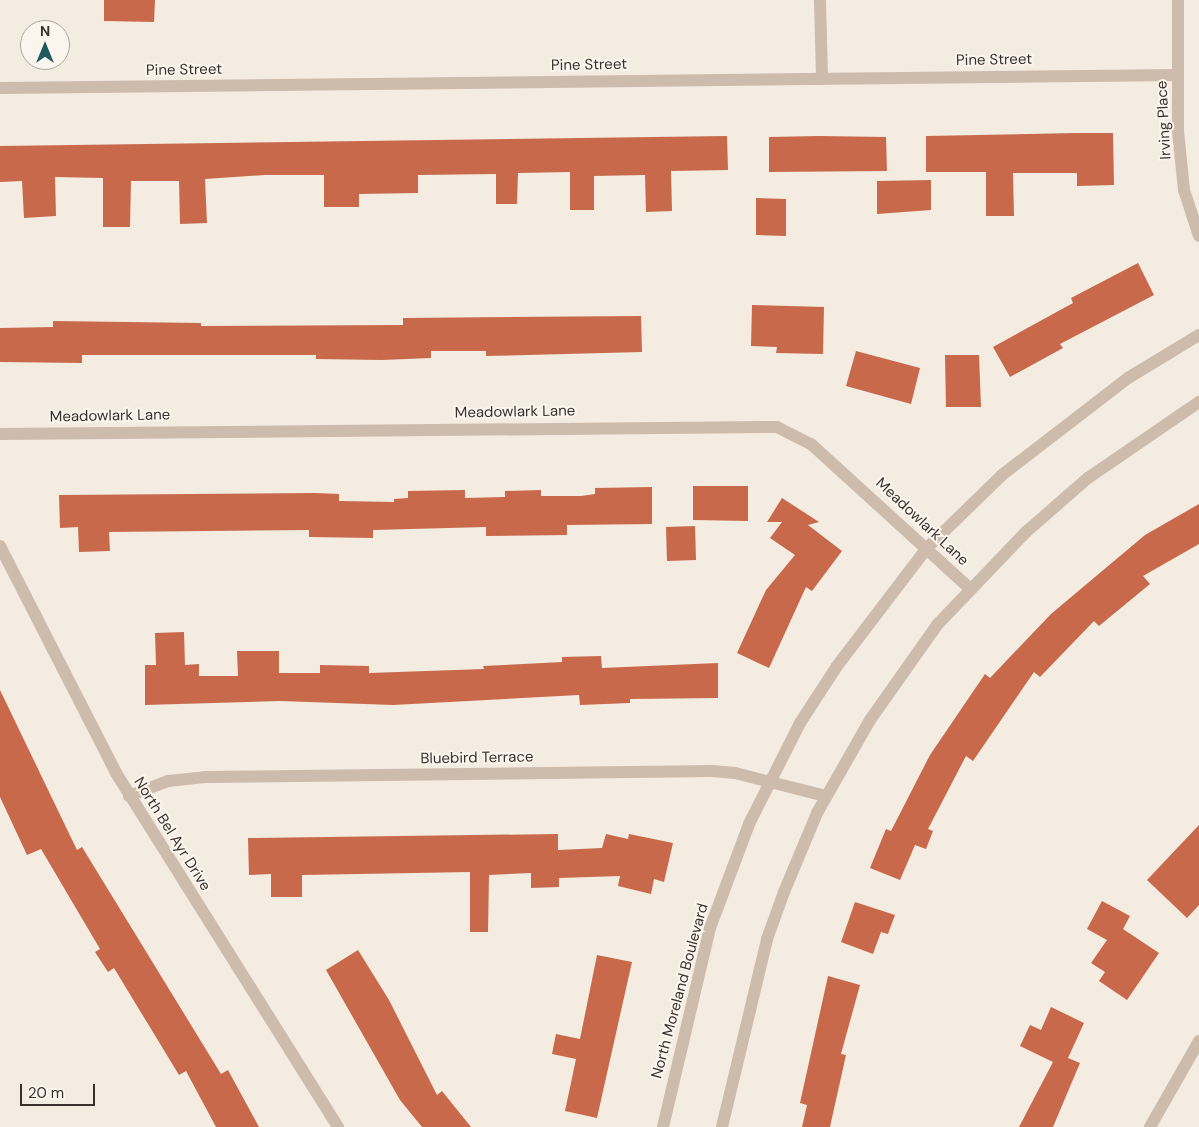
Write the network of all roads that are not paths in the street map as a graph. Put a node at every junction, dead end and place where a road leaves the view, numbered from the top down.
1 (820, 0) edge
2 (1178, 0) edge
3 (1178, 74) junction
4 (822, 79) junction
5 (0, 88) edge
6 (1199, 236) edge
7 (1199, 335) edge
8 (1199, 402) edge
9 (0, 434) edge
10 (0, 546) edge
11 (927, 548) junction
12 (970, 588) junction
13 (769, 781) junction
14 (130, 796) junction
15 (826, 796) junction
16 (1199, 1041) edge
17 (338, 1127) edge
18 (663, 1127) edge
19 (722, 1127) edge
20 (1150, 1127) edge

1 - 4 street
2 - 3 street, Irving Place
3 - 4 street, Pine Street
3 - 6 street, Irving Place
4 - 5 street, Pine Street
7 - 11 street, North Moreland Boulevard
8 - 12 street
9 - 11 street, Meadowlark Lane
10 - 14 street, North Bel Ayr Drive
11 - 12 street, Meadowlark Lane
11 - 13 street, North Moreland Boulevard
12 - 15 street
13 - 14 street, Bluebird Terrace
13 - 15 street, Bluebird Terrace
13 - 18 street, North Moreland Boulevard
14 - 17 street, North Bel Ayr Drive
15 - 19 street
16 - 20 street

